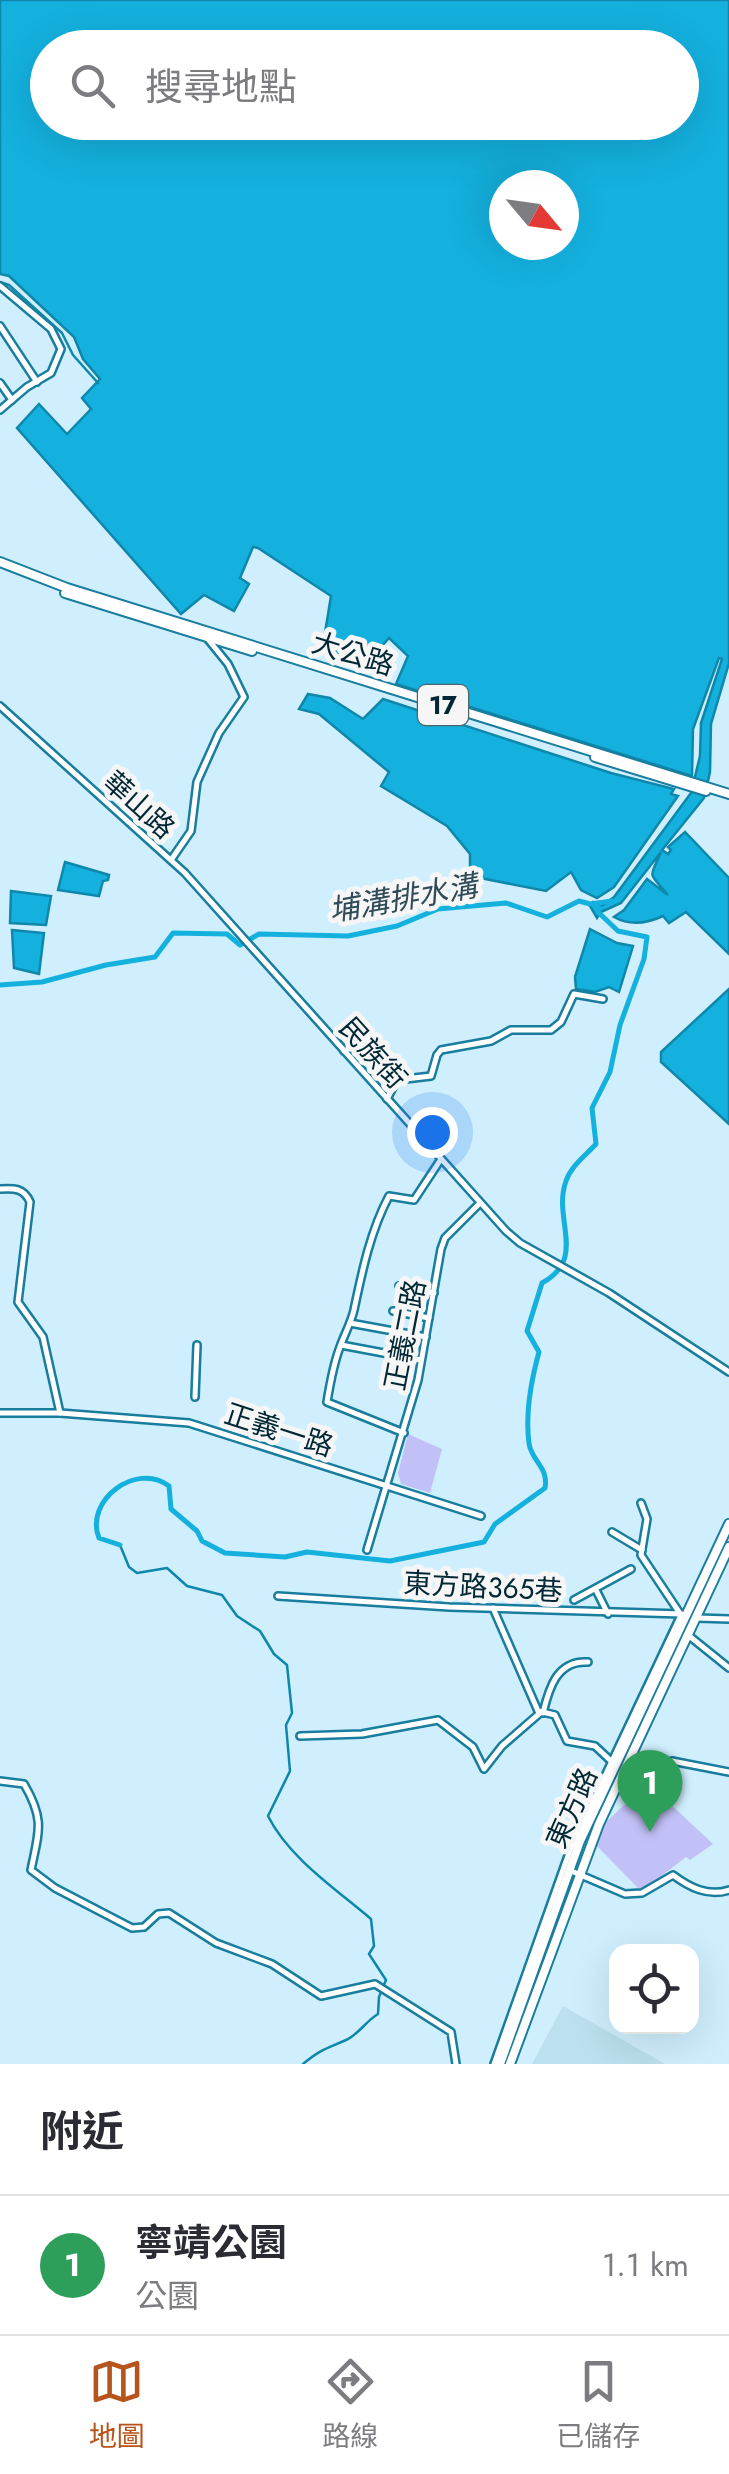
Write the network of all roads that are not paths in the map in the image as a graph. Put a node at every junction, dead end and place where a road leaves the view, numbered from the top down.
1 (0, 286) edge
2 (0, 326) edge
3 (37, 382) junction
4 (0, 383) edge
5 (12, 400) junction
6 (0, 410) edge
7 (0, 565) edge
8 (192, 630) junction
9 (206, 637) junction
10 (381, 689) junction
11 (0, 706) edge
12 (729, 796) edge
13 (171, 860) junction
14 (252, 946) joint
15 (603, 998) dead end
16 (344, 1051) junction
17 (397, 1080) junction
18 (387, 1099) junction
19 (441, 1158) junction
20 (0, 1189) edge
21 (480, 1203) junction
22 (399, 1286) dead end
23 (434, 1292) junction
24 (393, 1311) dead end
25 (429, 1318) junction
26 (350, 1323) junction
27 (426, 1337) junction
28 (196, 1345) dead end
29 (341, 1345) junction
30 (422, 1360) junction
31 (729, 1372) edge
32 (195, 1397) dead end
33 (60, 1413) junction
34 (0, 1414) edge
35 (404, 1432) junction
36 (386, 1486) junction
37 (641, 1503) dead end
38 (481, 1516) dead end
39 (729, 1524) edge
40 (612, 1532) dead end
41 (729, 1548) edge
42 (367, 1550) dead end
43 (642, 1550) junction
44 (631, 1569) dead end
45 (595, 1589) junction
46 (278, 1596) dead end
47 (574, 1600) dead end
48 (492, 1608) junction
49 (608, 1614) junction
50 (687, 1615) junction
51 (729, 1619) edge
52 (688, 1635) junction
53 (588, 1662) dead end
54 (729, 1668) edge
55 (542, 1713) junction
56 (300, 1736) dead end
57 (611, 1761) junction
58 (672, 1761) dead end
59 (729, 1772) edge
60 (614, 1779) junction
61 (0, 1781) edge
62 (574, 1872) junction
63 (729, 1890) edge
64 (456, 2064) edge
65 (497, 2064) edge
66 (510, 2064) edge

1 - 3 street
2 - 3 street
3 - 5 street
4 - 5 street
5 - 6 street
7 - 8 main road, 大公路 / 17
8 - 9 main road, 大公路 / 17
8 - 10 main road, 大公路 / 17
9 - 10 main road, 大公路 / 17
9 - 13 street
10 - 12 main road, 大公路 / 17
11 - 13 street, 華山路
13 - 14 street, 華山路
14 - 16 street, 民族街
15 - 17 street
16 - 17 street
16 - 18 street, 民族街
17 - 18 street
18 - 19 street, 民族街
19 - 21 street, 民族街
19 - 26 street
20 - 33 street
21 - 23 street, 正義二路
21 - 31 street, 民族街
22 - 23 street
23 - 25 street, 正義二路
24 - 25 street
25 - 27 street, 正義二路
26 - 27 street
26 - 29 street
27 - 30 street, 正義二路
28 - 32 street
29 - 30 street
29 - 35 street
30 - 35 street, 正義二路
33 - 34 street, 正義一路
33 - 36 street, 正義一路
35 - 36 street, 正義二路
36 - 38 street, 正義一路
36 - 42 street, 正義二路
37 - 43 street
39 - 50 main road, 東方路
40 - 43 street
41 - 50 main road, 東方路
43 - 50 street
44 - 45 street
45 - 47 street
45 - 49 street
46 - 48 street, 東方路365巷
48 - 49 street, 東方路365巷
48 - 55 street
49 - 50 street, 東方路365巷
50 - 51 street, 東方路365巷
50 - 52 main road, 東方路
50 - 57 street
50 - 60 main road, 東方路
52 - 54 street
52 - 60 main road, 東方路
53 - 55 street
55 - 56 street
55 - 57 street
57 - 65 street
58 - 59 street
60 - 62 main road, 東方路
61 - 64 street
62 - 63 street
62 - 65 main road, 東方路
62 - 66 main road, 東方路

